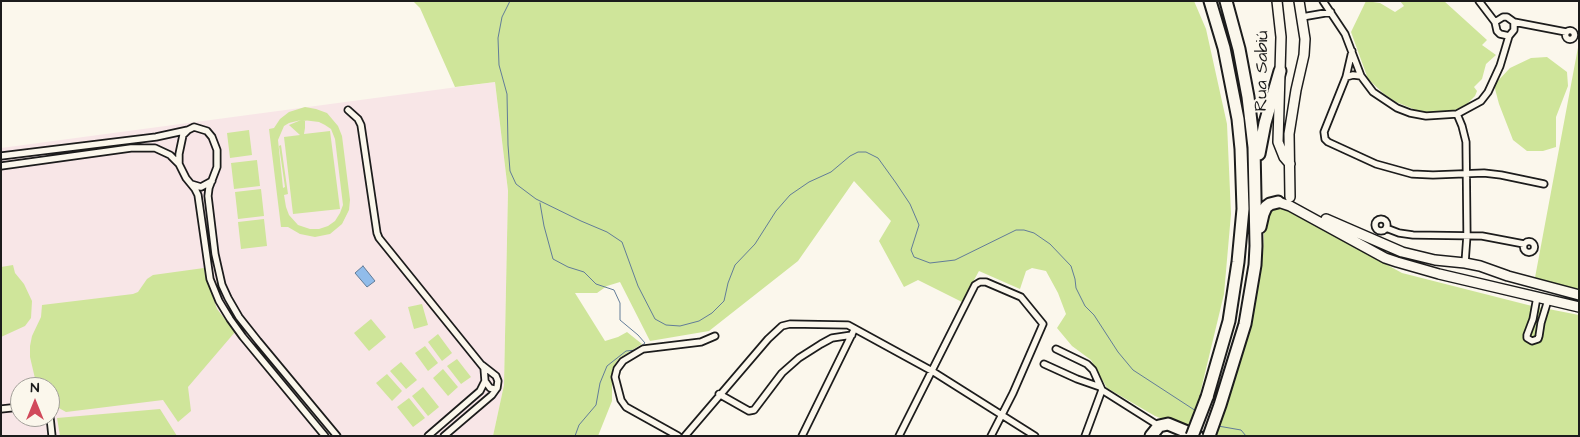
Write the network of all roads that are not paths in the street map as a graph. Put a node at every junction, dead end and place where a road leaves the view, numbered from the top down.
1 (1203, 1) edge
2 (1210, 1) edge
3 (1226, 1) edge
4 (1277, 1) edge
5 (1299, 1) edge
6 (1323, 1) edge
7 (1479, 1) edge
8 (1330, 12) junction
9 (1302, 18) junction
10 (1495, 22) junction
11 (1514, 22) junction
12 (1566, 32) dead end
13 (1509, 36) junction
14 (1352, 51) junction
15 (1280, 71) junction
16 (1361, 76) junction
17 (1346, 77) junction
18 (1233, 90) junction
19 (348, 110) dead end
20 (1457, 114) junction
21 (188, 130) junction
22 (1, 156) edge
23 (179, 164) junction
24 (1290, 164) junction
25 (1, 166) edge
26 (1255, 173) junction
27 (1466, 174) junction
28 (212, 181) junction
29 (190, 184) junction
30 (1544, 184) dead end
31 (1290, 197) junction
32 (1278, 202) junction
33 (1386, 228) dead end
34 (1467, 236) junction
35 (1524, 244) dead end
36 (1256, 246) junction
37 (1417, 257) junction
38 (1385, 258) junction
39 (1465, 263) junction
40 (1579, 295) edge
41 (1537, 297) junction
42 (1548, 300) junction
43 (1579, 307) edge
44 (853, 332) junction
45 (716, 336) dead end
46 (1056, 349) dead end
47 (481, 363) junction
48 (1044, 364) dead end
49 (932, 371) junction
50 (485, 381) junction
51 (497, 388) junction
52 (1101, 389) junction
53 (719, 394) junction
54 (1002, 414) junction
55 (1159, 426) junction
56 (325, 436) edge
57 (337, 436) edge
58 (428, 436) edge
59 (444, 436) edge
60 (678, 436) edge
61 (685, 436) edge
62 (802, 436) edge
63 (899, 436) edge
64 (991, 436) edge
65 (1035, 436) edge
66 (1085, 436) edge
67 (1151, 436) edge
68 (1192, 436) edge
69 (1197, 436) edge
70 (1209, 436) edge

1 - 18 highway
2 - 18 highway
3 - 26 highway
4 - 15 main road, Rua Sabiú
5 - 9 main road
6 - 8 street
7 - 10 street
8 - 9 street
8 - 14 street
9 - 24 main road
10 - 11 street
10 - 13 street
11 - 12 street
11 - 13 street
13 - 20 street
14 - 16 street
14 - 17 street
15 - 24 main road, Rua Sabiú
15 - 26 highway
16 - 17 street
16 - 20 street
17 - 27 street
18 - 68 highway, bridge
19 - 47 street
20 - 27 street
21 - 22 street
21 - 23 street
21 - 28 street
23 - 25 street
23 - 29 street
24 - 31 main road
26 - 36 highway
27 - 30 street
27 - 34 street
28 - 29 street
28 - 57 street
29 - 56 street
31 - 32 main road
31 - 37 main road
32 - 36 highway
32 - 38 main road
33 - 34 street
34 - 35 street
34 - 39 street
36 - 70 highway
37 - 38 main road
37 - 39 main road
38 - 41 main road
39 - 40 main road
41 - 42 main road
41 - 42 street
42 - 43 main road
44 - 49 street
44 - 53 street
44 - 53 street
44 - 62 street
45 - 60 street
46 - 52 street
47 - 50 street
47 - 51 street
48 - 52 street
49 - 54 street
49 - 54 street
49 - 63 street
50 - 51 street
50 - 58 street
51 - 59 street
52 - 55 street
52 - 66 street
53 - 61 street
54 - 64 street
54 - 65 street
55 - 67 highway
55 - 69 highway

